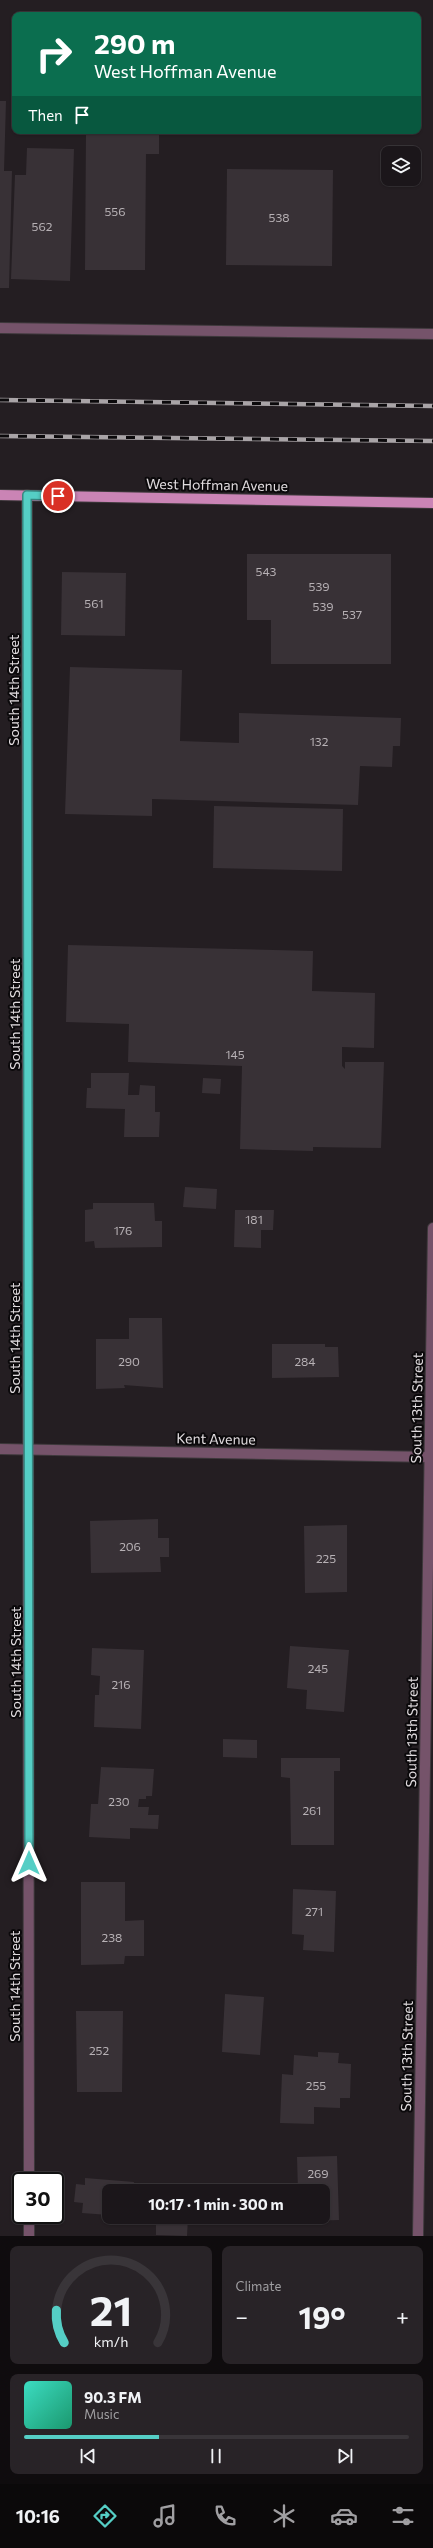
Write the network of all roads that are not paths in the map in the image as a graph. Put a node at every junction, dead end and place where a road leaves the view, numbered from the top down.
1 (0, 328) edge
2 (433, 334) edge
3 (0, 495) edge
4 (27, 495) junction
5 (433, 503) edge
6 (433, 1228) edge
7 (433, 1235) edge
8 (0, 1449) edge
9 (30, 1449) junction
10 (431, 1457) junction
11 (29, 2172) edge
12 (29, 2224) edge
13 (29, 2236) edge
14 (418, 2236) edge

1 - 2 street
3 - 4 main road, West Hoffman Avenue
4 - 5 main road, West Hoffman Avenue
4 - 9 street, South 14th Street
6 - 7 street, South 13th Street
7 - 10 street, South 13th Street
8 - 9 street, Kent Avenue
9 - 10 street, Kent Avenue
9 - 11 street, South 14th Street
10 - 14 street, South 13th Street
12 - 13 street

